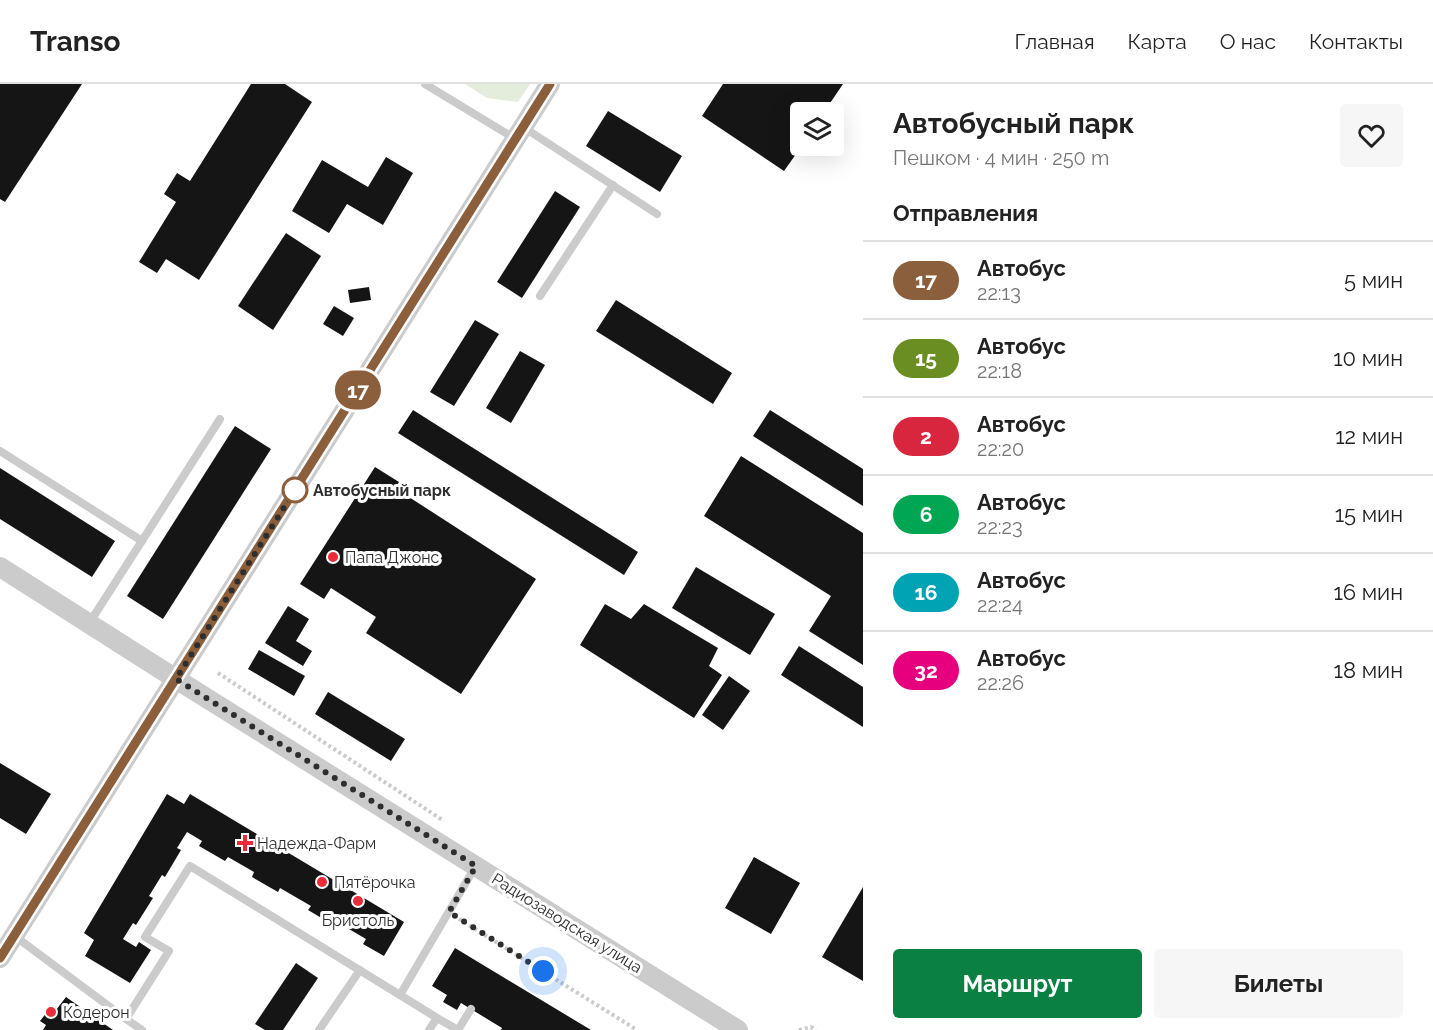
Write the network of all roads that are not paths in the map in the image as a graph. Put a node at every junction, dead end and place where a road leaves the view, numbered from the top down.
1 (425, 84) edge
2 (550, 84) edge
3 (519, 133) junction
4 (613, 185) junction
5 (657, 214) dead end
6 (540, 296) dead end
7 (220, 419) dead end
8 (0, 451) edge
9 (142, 541) junction
10 (0, 567) edge
11 (89, 623) junction
12 (176, 679) junction
13 (476, 866) junction
14 (14, 936) junction
15 (0, 958) edge
16 (360, 970) junction
17 (400, 994) junction
18 (471, 1009) dead end
19 (437, 1018) junction
20 (126, 1019) junction
21 (142, 1030) edge
22 (320, 1030) edge
23 (429, 1030) edge
24 (458, 1030) edge
25 (738, 1030) edge

1 - 3 lane
2 - 3 street
3 - 4 lane
3 - 12 street
4 - 5 lane
4 - 6 lane
7 - 9 lane
8 - 9 lane
9 - 11 lane
10 - 11 street, Радиозаводская улица
11 - 12 street, Радиозаводская улица
12 - 13 street, Радиозаводская улица
12 - 14 street
13 - 17 lane
13 - 25 street, Радиозаводская улица
14 - 15 street
14 - 20 lane
16 - 17 lane
16 - 20 lane
16 - 22 lane
17 - 19 lane
18 - 24 lane
19 - 23 lane
19 - 24 lane
20 - 21 lane

